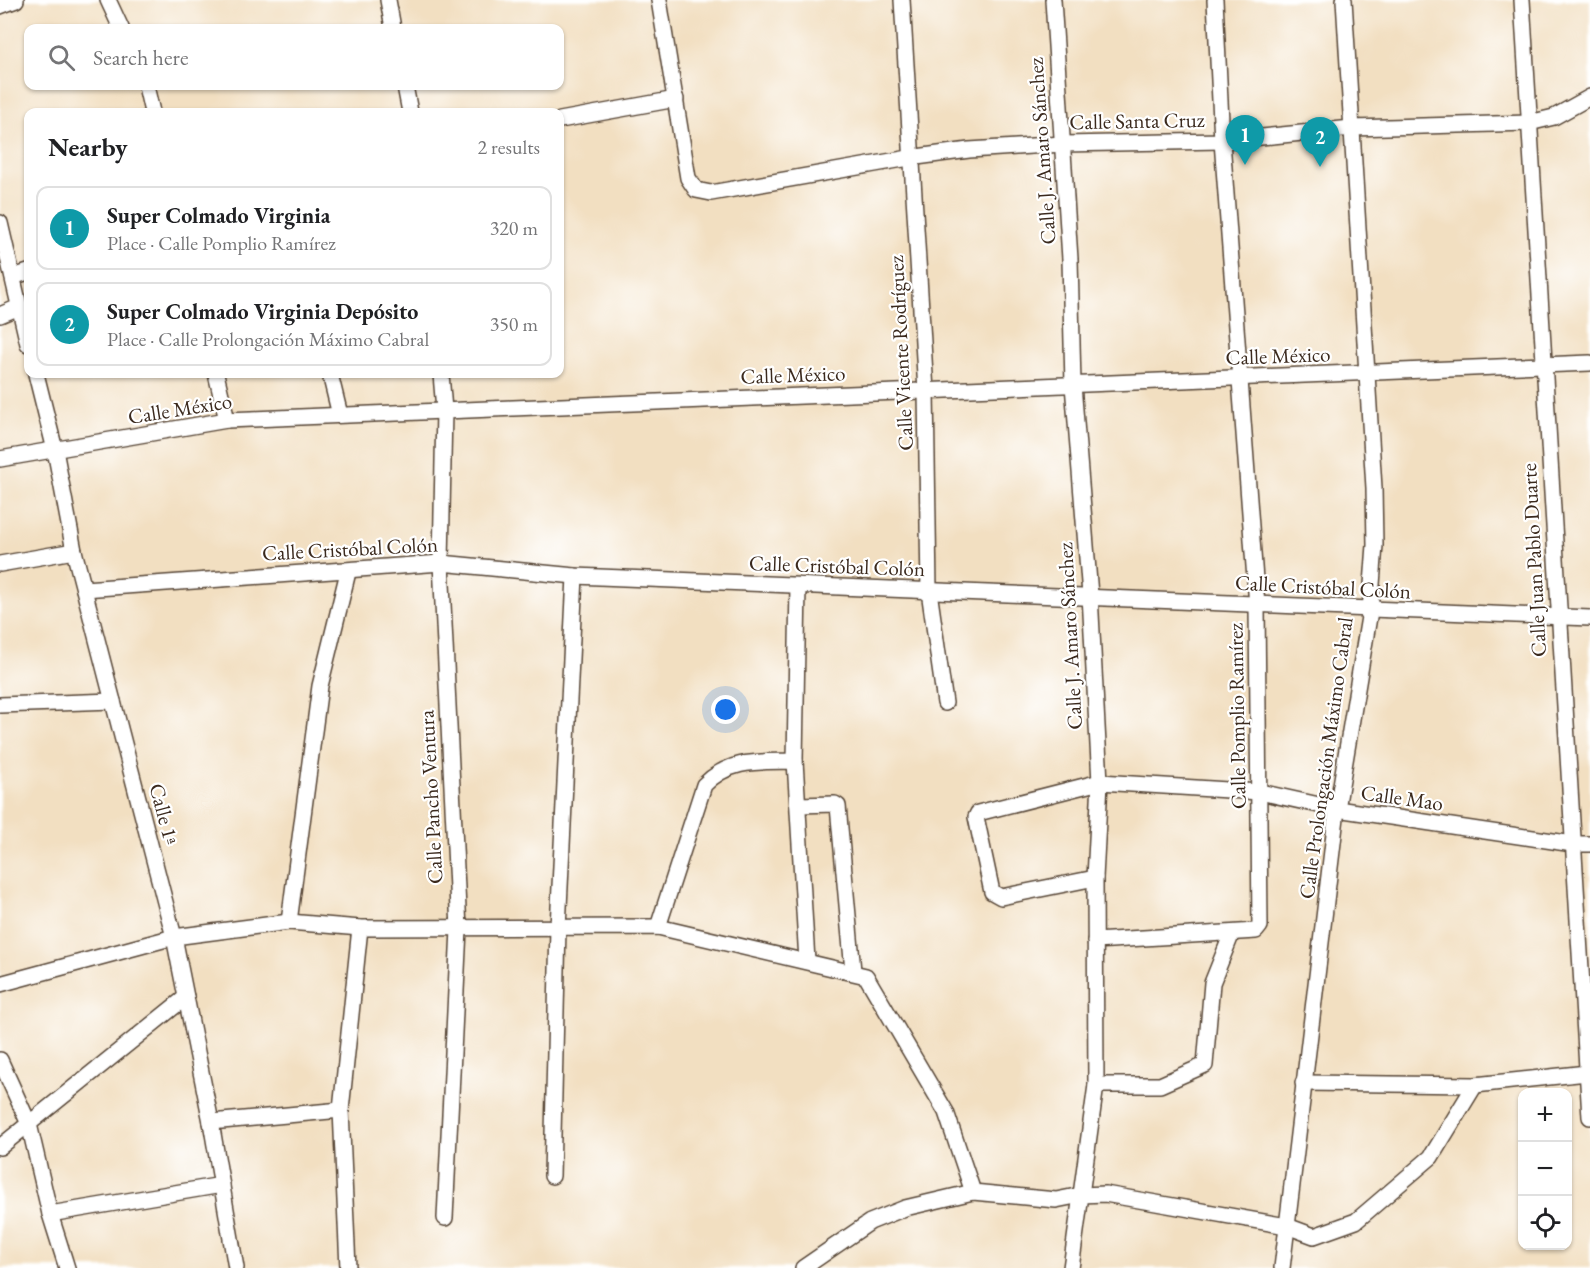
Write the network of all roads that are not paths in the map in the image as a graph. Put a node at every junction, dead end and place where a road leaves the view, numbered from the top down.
1 (16, 0) edge
2 (108, 0) edge
3 (388, 0) edge
4 (659, 0) edge
5 (902, 0) edge
6 (1053, 0) edge
7 (1215, 0) edge
8 (1344, 0) edge
9 (1522, 0) edge
10 (0, 6) edge
11 (119, 24) edge
12 (392, 24) edge
13 (147, 90) edge
14 (406, 90) edge
15 (1590, 97) edge
16 (676, 99) junction
17 (152, 108) edge
18 (409, 108) edge
19 (564, 119) edge
20 (1529, 123) junction
21 (1352, 128) junction
22 (1222, 141) junction
23 (1063, 144) junction
24 (909, 158) junction
25 (0, 223) edge
26 (24, 273) edge
27 (13, 277) junction
28 (19, 307) junction
29 (0, 315) edge
30 (24, 328) edge
31 (1590, 363) edge
32 (1543, 367) junction
33 (1365, 373) junction
34 (37, 378) edge
35 (217, 378) edge
36 (331, 378) edge
37 (441, 378) edge
38 (1240, 378) junction
39 (1073, 385) junction
40 (926, 391) junction
41 (444, 410) junction
42 (340, 415) junction
43 (227, 420) junction
44 (55, 450) junction
45 (0, 459) edge
46 (74, 551) junction
47 (441, 563) junction
48 (0, 566) edge
49 (348, 572) junction
50 (575, 576) junction
51 (798, 586) junction
52 (84, 589) junction
53 (929, 591) junction
54 (1090, 596) junction
55 (1257, 606) junction
56 (1370, 611) junction
57 (1590, 618) edge
58 (1558, 619) junction
59 (113, 701) junction
60 (945, 703) dead end
61 (0, 705) edge
62 (795, 761) junction
63 (1100, 782) junction
64 (1260, 792) junction
65 (798, 805) junction
66 (1337, 809) junction
67 (1573, 844) junction
68 (1590, 844) edge
69 (1095, 878) junction
70 (289, 922) junction
71 (658, 927) junction
72 (360, 928) junction
73 (558, 928) junction
74 (459, 929) junction
75 (1232, 933) junction
76 (174, 937) junction
77 (1095, 941) junction
78 (807, 961) junction
79 (853, 971) junction
80 (1585, 973) edge
81 (0, 984) edge
82 (186, 997) junction
83 (0, 1060) edge
84 (1587, 1073) junction
85 (1303, 1083) junction
86 (1475, 1084) junction
87 (1096, 1085) junction
88 (340, 1110) junction
89 (1590, 1117) edge
90 (211, 1122) junction
91 (29, 1124) junction
92 (0, 1148) edge
93 (552, 1176) dead end
94 (222, 1185) junction
95 (973, 1192) junction
96 (1081, 1194) junction
97 (50, 1214) junction
98 (445, 1218) dead end
99 (1287, 1226) junction
100 (67, 1268) edge
101 (236, 1268) edge
102 (348, 1268) edge
103 (803, 1268) edge
104 (1071, 1268) edge
105 (1282, 1268) edge

1 - 10 street
2 - 11 street
3 - 12 street
4 - 16 street, Calle Santa Cruz
5 - 24 street, Calle Vicente Rodríguez
6 - 23 street, Calle J. Amaro Sánchez
7 - 22 street, Calle Pomplio Ramírez
8 - 21 street, Calle Prolongación Máximo Cabral
9 - 20 street, Calle Juan Pablo Duarte
13 - 17 street
14 - 18 street
15 - 20 street, Calle Santa Cruz
16 - 19 street
16 - 24 street, Calle Santa Cruz
20 - 21 street, Calle Santa Cruz
20 - 32 street, Calle Juan Pablo Duarte
21 - 22 street, Calle Santa Cruz
21 - 33 street, Calle Prolongación Máximo Cabral
22 - 23 street, Calle Santa Cruz
22 - 38 street, Calle Pomplio Ramírez
23 - 24 street, Calle Santa Cruz
23 - 39 street, Calle J. Amaro Sánchez
24 - 40 street, Calle Vicente Rodríguez
25 - 27 street
26 - 27 street
27 - 28 street
28 - 29 street
28 - 30 street
31 - 32 street, Calle México
32 - 33 street, Calle México
32 - 58 street, Calle Juan Pablo Duarte
33 - 38 street, Calle México
33 - 56 street, Calle Prolongación Máximo Cabral
34 - 44 street, Calle 1ª
35 - 43 street
36 - 42 street
37 - 41 street, Calle Pancho Ventura
38 - 39 street, Calle México
38 - 55 street, Calle Pomplio Ramírez
39 - 40 street, Calle México
39 - 54 street, Calle J. Amaro Sánchez
40 - 41 street, Calle México
40 - 53 street, Calle Vicente Rodríguez
41 - 42 street, Calle México
41 - 47 street, Calle Pancho Ventura
42 - 43 street, Calle México
43 - 44 street, Calle México
44 - 45 street, Calle México
44 - 46 street, Calle 1ª
46 - 48 street
46 - 52 street, Calle 1ª
47 - 49 street, Calle Cristóbal Colón
47 - 50 street, Calle Cristóbal Colón
47 - 74 street, Calle Pancho Ventura
49 - 52 street, Calle Cristóbal Colón
49 - 70 street
50 - 51 street, Calle Cristóbal Colón
50 - 73 street
51 - 53 street, Calle Cristóbal Colón
51 - 62 street
52 - 59 street, Calle 1ª
53 - 54 street, Calle Cristóbal Colón
53 - 60 street, Calle Vicente Rodríguez
54 - 55 street, Calle Cristóbal Colón
54 - 63 street, Calle J. Amaro Sánchez
55 - 56 street, Calle Cristóbal Colón
55 - 64 street, Calle Pomplio Ramírez
56 - 58 street, Calle Cristóbal Colón
56 - 66 street, Calle Prolongación Máximo Cabral
57 - 58 street, Calle Cristóbal Colón
58 - 67 street, Calle Juan Pablo Duarte
59 - 61 street
59 - 76 street, Calle 1ª
62 - 65 street
62 - 71 street
63 - 64 street, Calle Mao
63 - 69 street, Calle J. Amaro Sánchez
63 - 69 street, Calle Mao
64 - 66 street, Calle Mao
64 - 75 street, Calle Pomplio Ramírez
65 - 78 street
65 - 79 street
66 - 67 street, Calle Mao
66 - 85 street, Calle Prolongación Máximo Cabral
67 - 68 street, Calle Mao
67 - 80 street, Calle Juan Pablo Duarte
69 - 77 street, Calle J. Amaro Sánchez
70 - 72 street
70 - 76 street
71 - 73 street
71 - 78 street
72 - 74 street
72 - 88 street
73 - 74 street
73 - 93 street
74 - 98 street, Calle Pancho Ventura
75 - 77 street
75 - 87 street
76 - 81 street
76 - 82 street, Calle 1ª
77 - 87 street, Calle J. Amaro Sánchez
78 - 79 street
79 - 95 street
80 - 84 street, Calle Juan Pablo Duarte
82 - 90 street, Calle 1ª
82 - 91 street
83 - 91 street
84 - 86 street
84 - 89 street, Calle Juan Pablo Duarte
85 - 86 street
85 - 99 street, Calle Prolongación Máximo Cabral
86 - 99 street
87 - 96 street, Calle J. Amaro Sánchez
88 - 90 street
88 - 102 street
90 - 94 street, Calle 1ª
91 - 92 street
91 - 97 street
94 - 97 street
94 - 101 street, Calle 1ª
95 - 96 street
95 - 103 street
96 - 99 street
96 - 104 street, Calle J. Amaro Sánchez
97 - 100 street
99 - 105 street, Calle Prolongación Máximo Cabral

